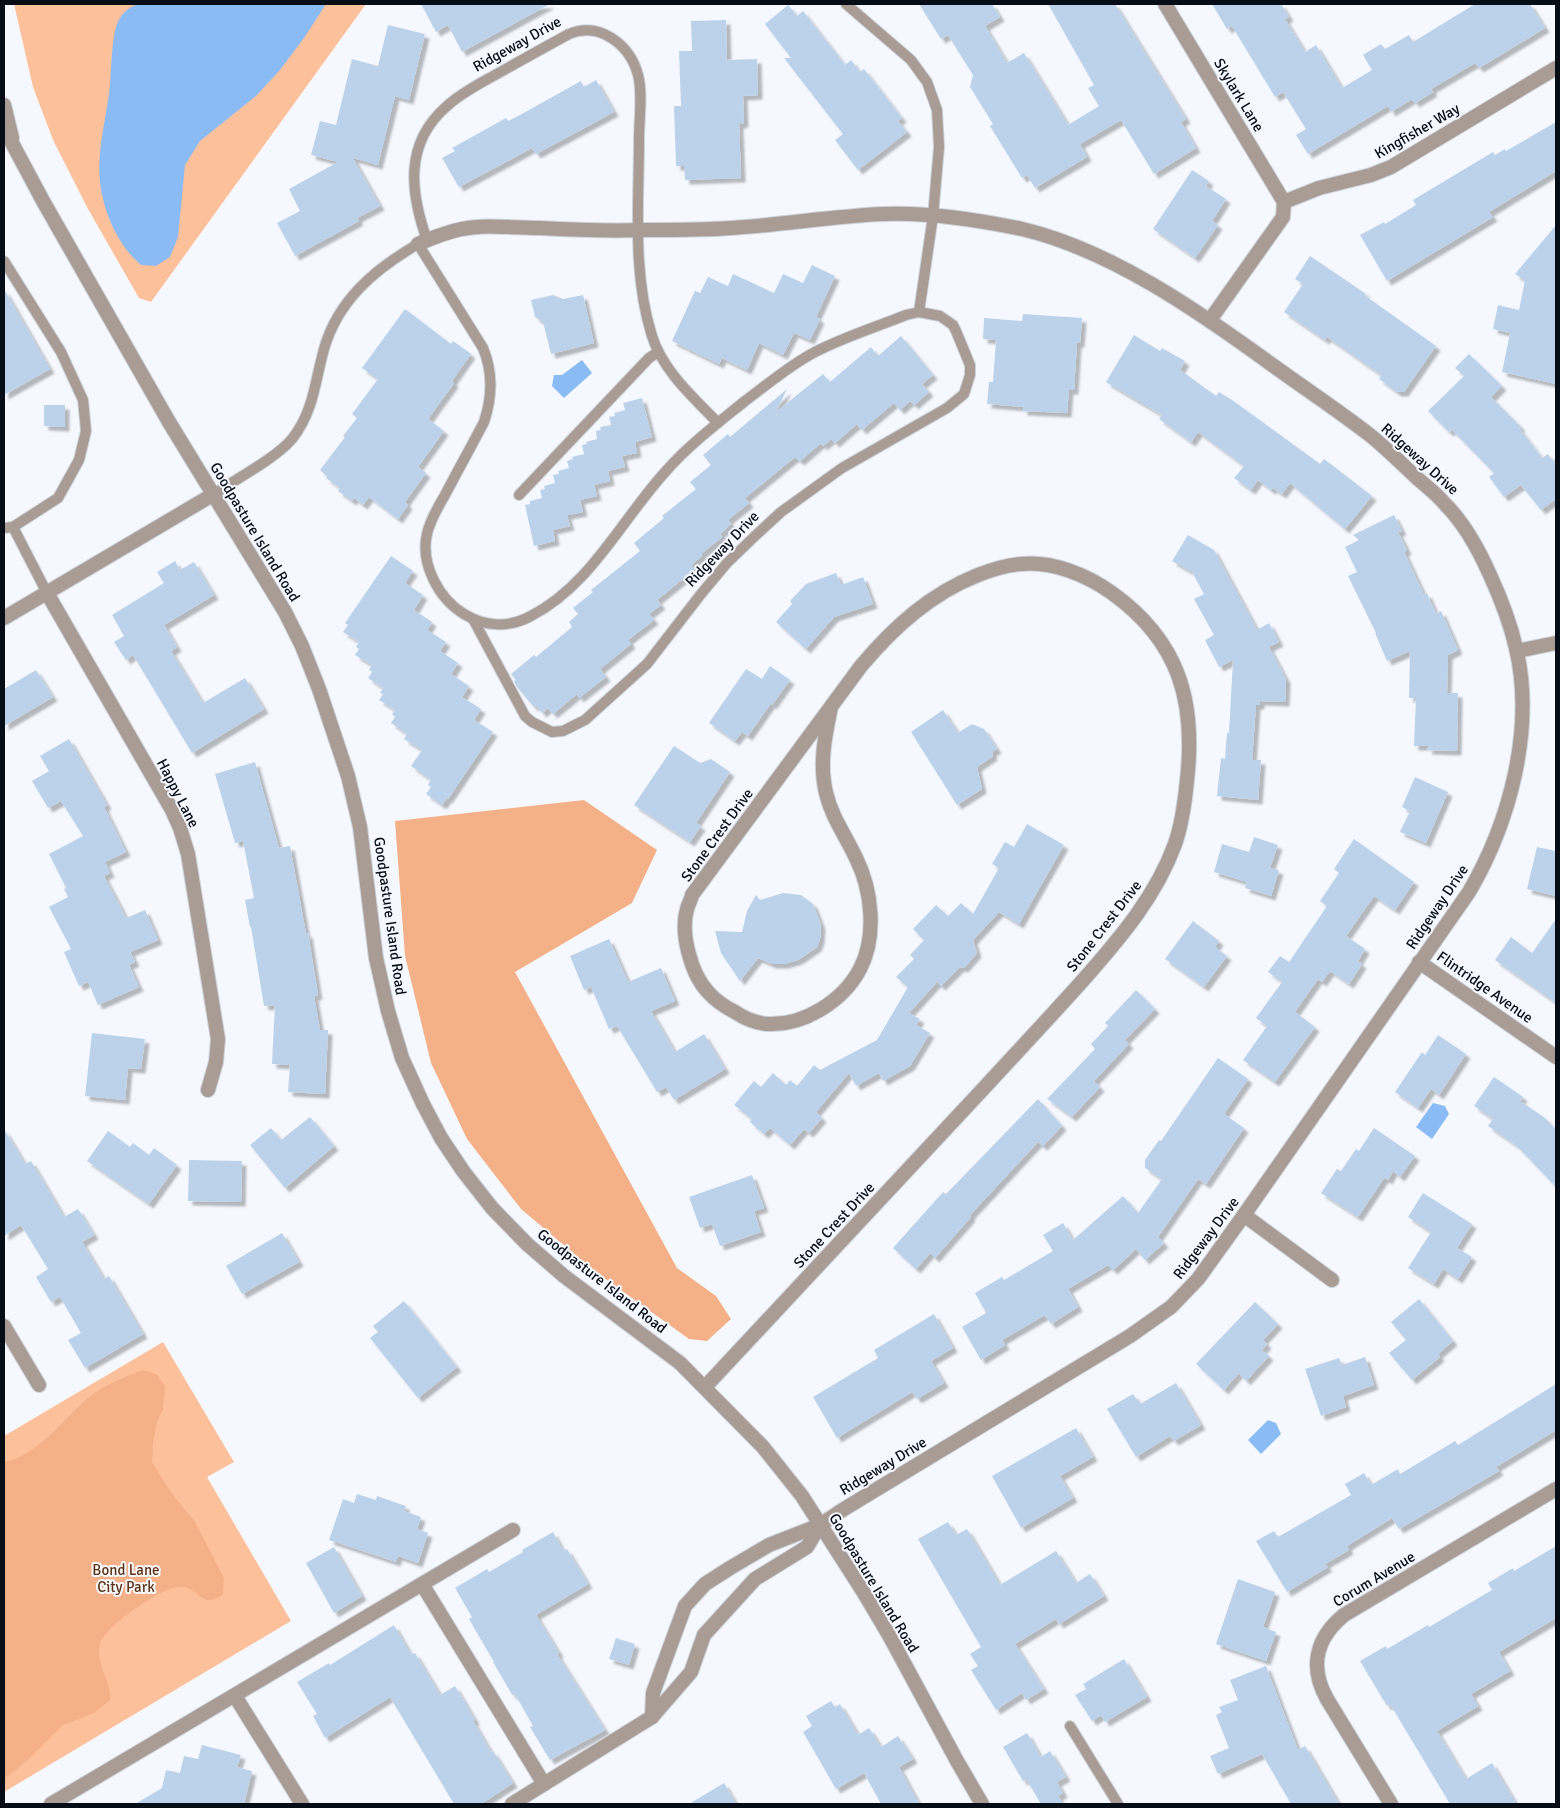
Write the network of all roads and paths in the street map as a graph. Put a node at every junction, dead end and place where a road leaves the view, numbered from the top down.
1 (846, 4) edge
2 (1165, 4) edge
3 (1556, 68) edge
4 (4, 105) edge
5 (4, 128) edge
6 (14, 146) junction
7 (1284, 202) junction
8 (933, 216) junction
9 (639, 230) junction
10 (423, 242) junction
11 (4, 261) edge
12 (919, 312) junction
13 (1210, 320) junction
14 (658, 352) junction
15 (718, 423) junction
16 (214, 494) junction
17 (519, 495) dead end
18 (9, 527) edge
19 (47, 593) junction
20 (4, 618) edge
21 (473, 619) junction
22 (1556, 643) edge
23 (1517, 650) junction
24 (831, 707) junction
25 (1420, 962) junction
26 (1556, 1057) edge
27 (208, 1090) dead end
28 (1244, 1215) junction
29 (1332, 1280) dead end
30 (4, 1326) edge
31 (39, 1385) dead end
32 (705, 1387) junction
33 (1556, 1489) edge
34 (820, 1525) junction
35 (513, 1530) dead end
36 (422, 1584) junction
37 (236, 1696) junction
38 (652, 1717) junction
39 (1070, 1726) dead end
40 (544, 1784) junction
41 (51, 1804) edge
42 (302, 1804) edge
43 (512, 1804) edge
44 (982, 1804) edge
45 (1118, 1804) edge
46 (1390, 1804) edge

1 - 8 lane
2 - 7 street, Skylark Lane
3 - 7 street, Kingfisher Way
4 - 6 street, Goodpasture Island Road
5 - 6 street, Goodpasture Island Road
6 - 16 street, Goodpasture Island Road
7 - 13 street
8 - 9 street, Ridgeway Drive
8 - 12 lane
8 - 13 street, Ridgeway Drive
9 - 10 street, Ridgeway Drive
9 - 10 lane, Ridgeway Drive
9 - 14 lane, Ridgeway Drive
10 - 16 lane, Ridgeway Drive
10 - 21 lane, Ridgeway Drive
11 - 18 lane
12 - 15 lane, Ridgeway Drive
12 - 21 lane, Ridgeway Drive
13 - 23 street, Ridgeway Drive
14 - 15 lane, Ridgeway Drive
14 - 17 lane
15 - 21 lane, Ridgeway Drive
16 - 19 street
16 - 32 street, Goodpasture Island Road
18 - 19 lane
19 - 20 street
19 - 27 street, Happy Lane
22 - 23 street
23 - 25 street, Ridgeway Drive
24 - 24 street, Stone Crest Drive
24 - 32 street, Stone Crest Drive
25 - 26 street, Flintridge Avenue
25 - 28 street, Ridgeway Drive
28 - 29 street
28 - 34 street, Ridgeway Drive
30 - 31 street
32 - 34 street, Goodpasture Island Road
33 - 46 street, Corum Avenue
34 - 38 street
34 - 38 street
34 - 44 street, Goodpasture Island Road
35 - 36 street
36 - 37 street
36 - 40 street
37 - 41 street
37 - 42 street
38 - 40 street
39 - 45 lane
40 - 43 street

